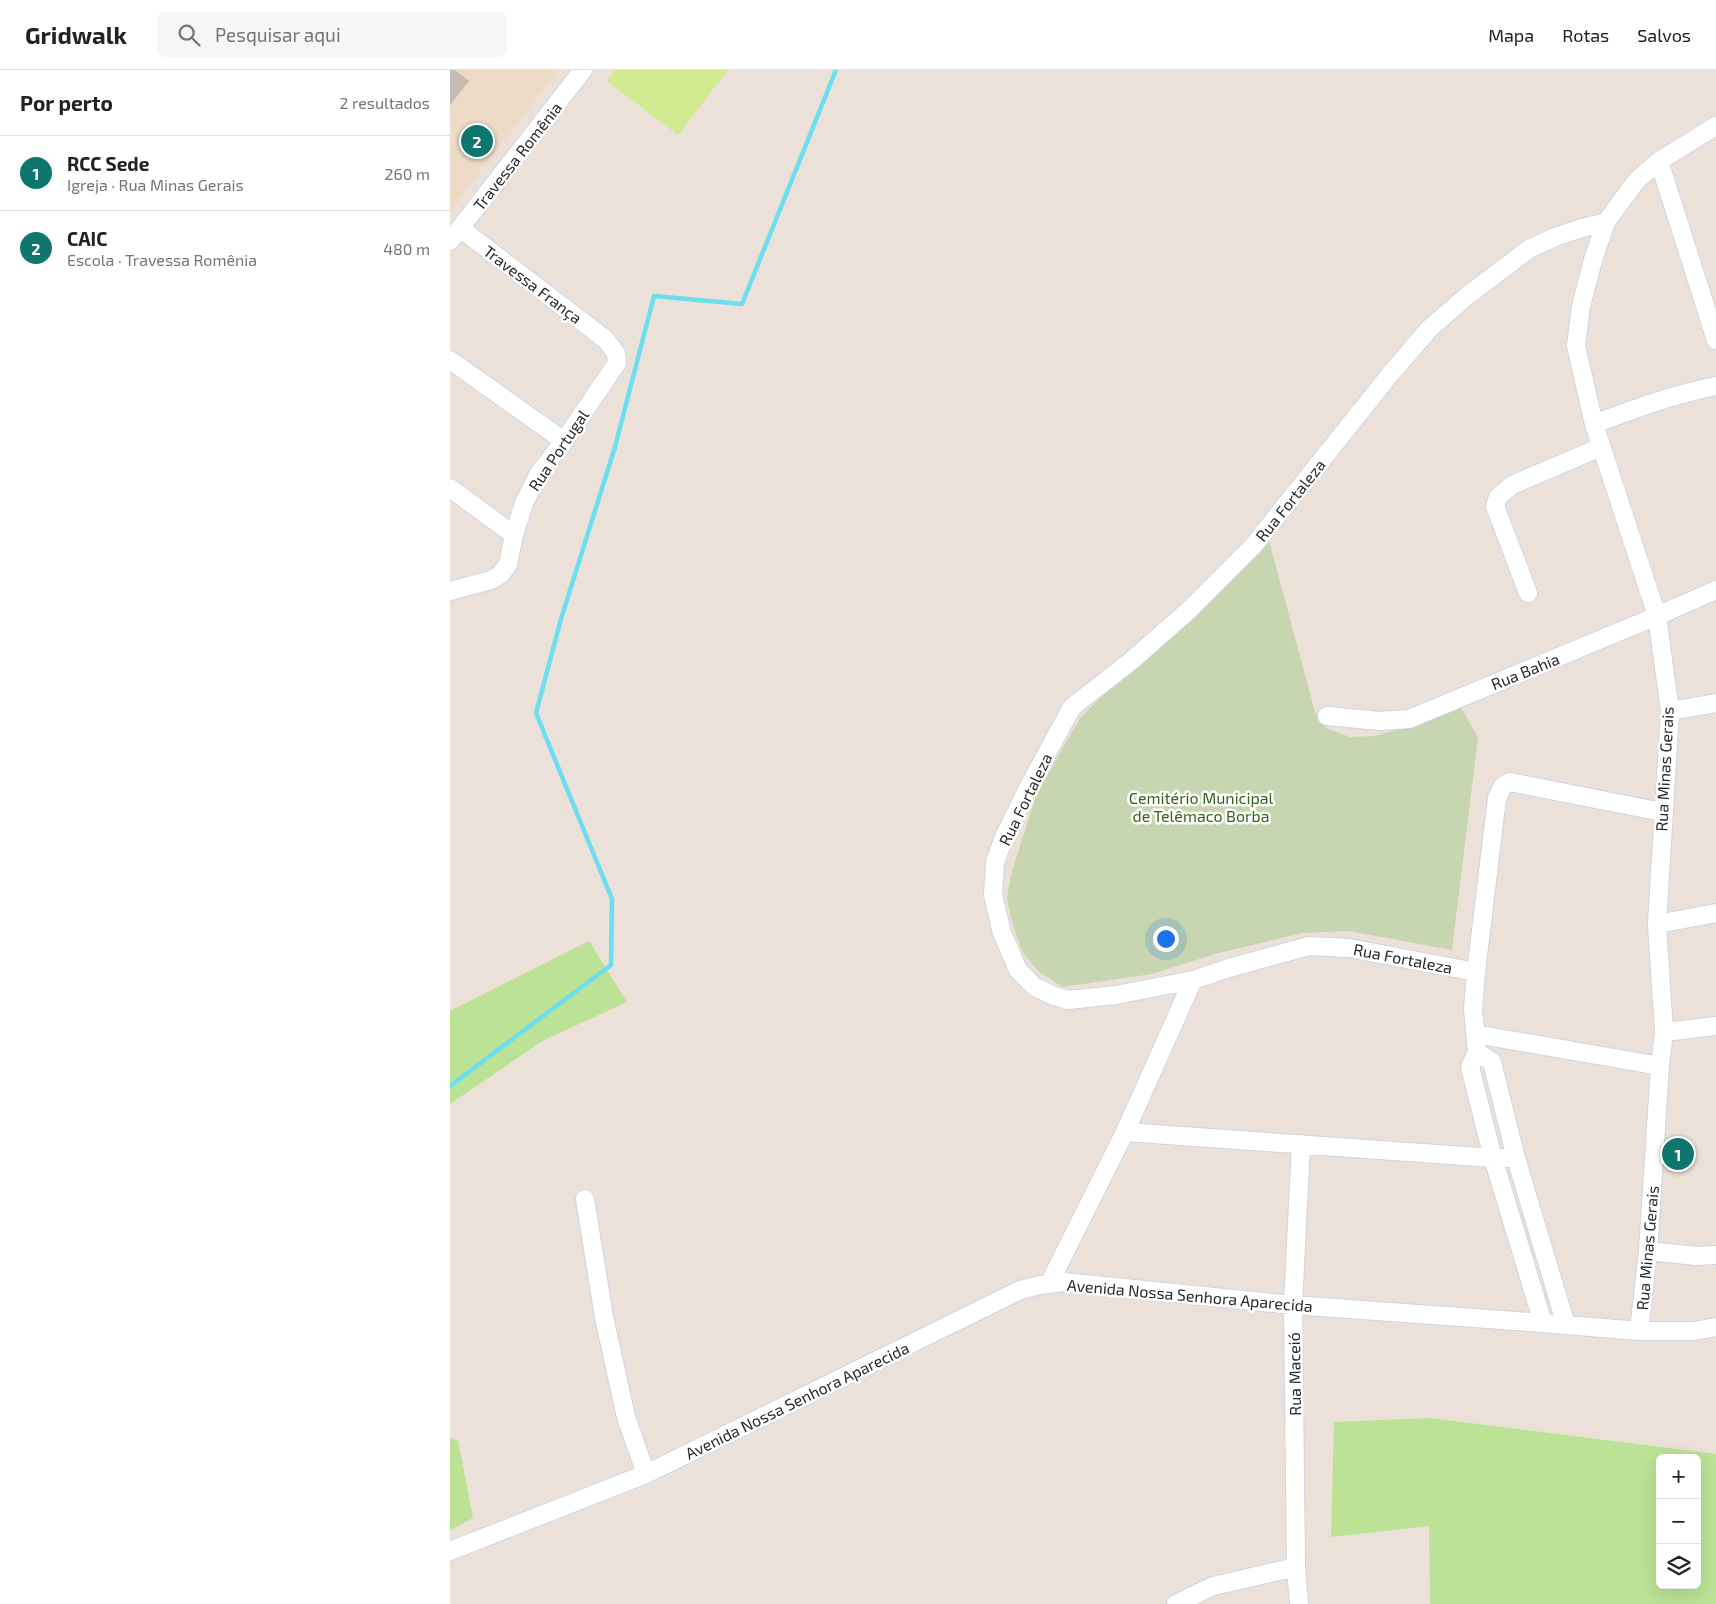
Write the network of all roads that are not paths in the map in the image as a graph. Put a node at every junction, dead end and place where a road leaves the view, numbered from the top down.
1 (583, 70) edge
2 (1716, 126) edge
3 (1658, 162) junction
4 (1606, 222) junction
5 (455, 235) edge
6 (605, 339) joint
7 (1716, 340) edge
8 (450, 360) edge
9 (1716, 386) edge
10 (1594, 424) junction
11 (564, 441) junction
12 (1601, 447) junction
13 (450, 488) edge
14 (514, 535) junction
15 (1716, 590) edge
16 (450, 591) edge
17 (1528, 593) dead end
18 (1657, 616) junction
19 (1716, 702) edge
20 (1670, 711) junction
21 (1327, 716) dead end
22 (1662, 812) junction
23 (1716, 912) edge
24 (1657, 924) junction
25 (1476, 972) junction
26 (1193, 980) junction
27 (1716, 1026) edge
28 (1664, 1032) junction
29 (1475, 1034) junction
30 (1477, 1052) junction
31 (1660, 1066) junction
32 (1126, 1132) junction
33 (1301, 1144) junction
34 (1493, 1158) junction
35 (1516, 1158) junction
36 (585, 1199) dead end
37 (1648, 1251) junction
38 (1716, 1255) edge
39 (1049, 1284) junction
40 (1293, 1305) junction
41 (1543, 1322) junction
42 (1566, 1325) junction
43 (1716, 1327) edge
44 (1639, 1331) junction
45 (646, 1474) junction
46 (450, 1551) edge
47 (1296, 1566) junction
48 (1176, 1604) edge
49 (1299, 1604) edge

1 - 5 street, Travessa Romênia
2 - 3 street, Rua Minas Gerais
3 - 4 street, Rua Minas Gerais
3 - 7 street
4 - 10 street, Rua Minas Gerais
4 - 26 street, Rua Fortaleza
5 - 6 street, Travessa França
6 - 11 street, Rua Portugal
8 - 11 street
9 - 10 street
10 - 12 street, Rua Minas Gerais
11 - 14 street, Rua Portugal
12 - 17 street
12 - 18 street, Rua Minas Gerais
13 - 14 street
14 - 16 street, Rua Portugal
15 - 18 street, Rua Bahia
18 - 20 street, Rua Minas Gerais
18 - 21 street, Rua Bahia
19 - 20 street
20 - 22 street, Rua Minas Gerais
22 - 24 street, Rua Minas Gerais
22 - 25 street, Rua Fortaleza
23 - 24 street
24 - 28 street, Rua Minas Gerais
25 - 26 street, Rua Fortaleza
25 - 29 street
26 - 32 street
27 - 28 street
28 - 31 street, Rua Minas Gerais
29 - 30 street
29 - 31 street
30 - 34 street
30 - 35 street
31 - 37 street, Rua Minas Gerais
32 - 33 street
32 - 39 street
33 - 34 street
33 - 40 street, Rua Maceió
34 - 35 street
34 - 41 street
35 - 42 street
36 - 45 street
37 - 38 street
37 - 44 street, Rua Minas Gerais
39 - 40 street, Avenida Nossa Senhora Aparecida
39 - 45 street, Avenida Nossa Senhora Aparecida
40 - 41 street, Avenida Nossa Senhora Aparecida
40 - 47 street, Rua Maceió
41 - 42 street, Avenida Nossa Senhora Aparecida
42 - 44 street, Avenida Nossa Senhora Aparecida
43 - 44 street, Avenida Nossa Senhora Aparecida
45 - 46 street, Avenida Nossa Senhora Aparecida
47 - 48 street
47 - 49 street, Rua Maceió

